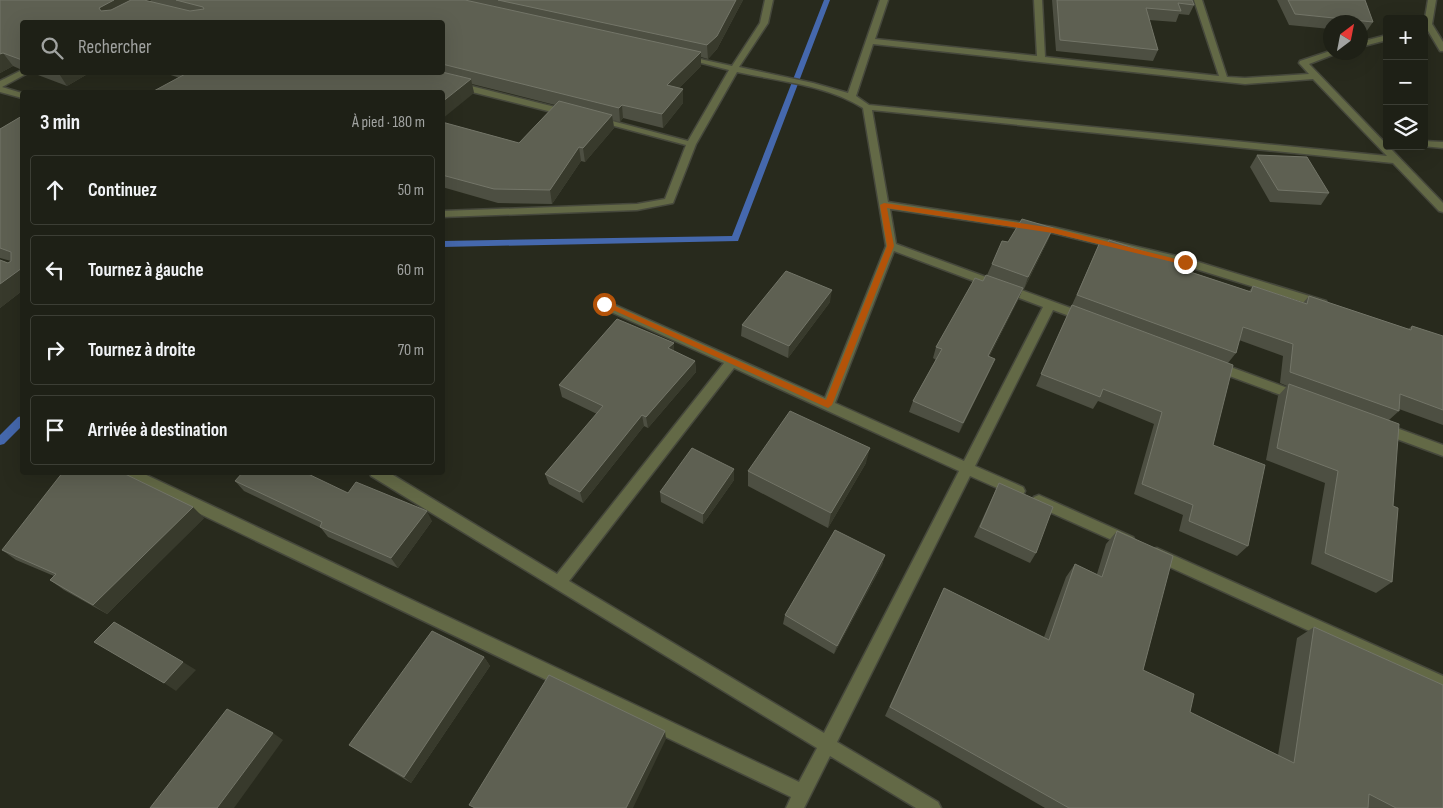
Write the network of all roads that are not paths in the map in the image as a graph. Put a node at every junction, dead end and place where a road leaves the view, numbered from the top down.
1 (769, 0) edge
2 (884, 0) edge
3 (1038, 0) edge
4 (1198, 0) edge
5 (1432, 0) edge
6 (1428, 16) edge
7 (1428, 27) edge
8 (1383, 38) edge
9 (871, 41) junction
10 (1368, 43) edge
11 (1443, 48) edge
12 (676, 56) edge
13 (1323, 56) edge
14 (1041, 59) junction
15 (734, 69) junction
16 (20, 74) edge
17 (1315, 76) junction
18 (1224, 79) junction
19 (453, 84) edge
20 (0, 85) edge
21 (0, 89) edge
22 (20, 95) edge
23 (851, 97) junction
24 (867, 107) junction
25 (577, 115) edge
26 (586, 118) edge
27 (691, 144) junction
28 (1383, 144) edge
29 (1428, 144) edge
30 (1443, 145) edge
31 (1388, 150) edge
32 (1396, 160) junction
33 (884, 205) junction
34 (1443, 210) edge
35 (445, 214) edge
36 (891, 246) junction
37 (604, 304) dead end
38 (1050, 305) junction
39 (1332, 308) edge
40 (1097, 322) edge
41 (732, 361) junction
42 (1209, 364) edge
43 (1312, 402) edge
44 (828, 405) junction
45 (1368, 423) edge
46 (1443, 451) edge
47 (967, 468) junction
48 (132, 475) edge
49 (381, 475) edge
50 (559, 583) junction
51 (1443, 684) edge
52 (827, 745) junction
53 (802, 793) junction
54 (795, 808) edge
55 (932, 808) edge

1 - 15 street
2 - 9 street
3 - 14 street
4 - 18 street
5 - 6 street
7 - 11 street
8 - 10 street
9 - 14 street
9 - 23 street
12 - 15 street
13 - 17 street
14 - 18 street
15 - 23 street
15 - 27 street
16 - 20 street
17 - 18 street
17 - 28 street
19 - 25 street
21 - 22 street
23 - 24 street
24 - 32 street
24 - 33 street
26 - 27 street
27 - 35 street
29 - 30 street
31 - 32 street
32 - 34 street
33 - 36 street
33 - 39 street
36 - 38 street
36 - 44 street
37 - 41 street
38 - 40 street
38 - 47 street
41 - 44 street
41 - 50 street
42 - 43 street
44 - 47 street
45 - 46 street
47 - 51 street
47 - 52 street
48 - 53 street
49 - 50 street
50 - 52 street
52 - 53 street
52 - 55 street
53 - 54 street

